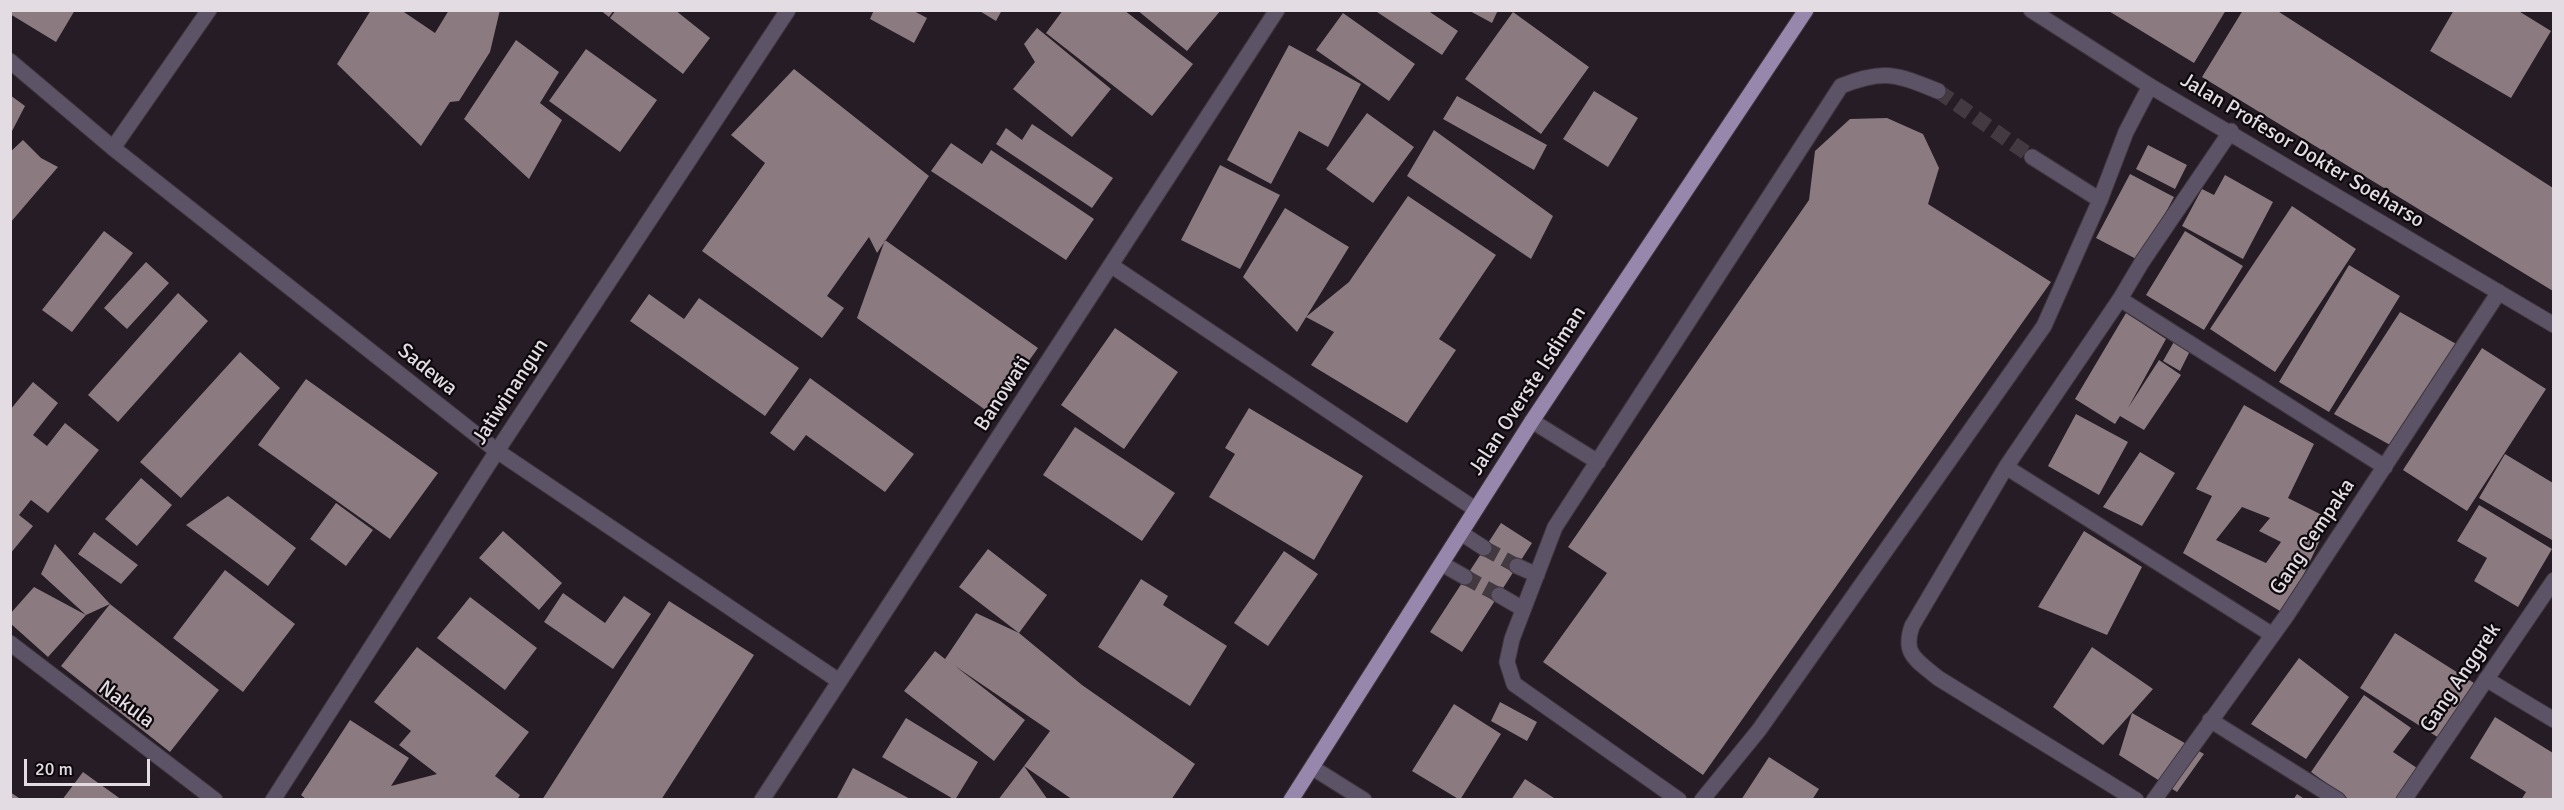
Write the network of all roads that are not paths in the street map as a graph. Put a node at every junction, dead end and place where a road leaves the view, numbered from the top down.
1 (209, 10) edge
2 (788, 10) edge
3 (1277, 10) edge
4 (1806, 10) edge
5 (2031, 10) edge
6 (10, 61) edge
7 (2151, 86) junction
8 (1938, 91) tunnel mouth
9 (2231, 132) junction
10 (113, 148) junction
11 (2032, 157) tunnel mouth
12 (2100, 200) junction
13 (1112, 266) junction
14 (2499, 292) junction
15 (2120, 298) junction
16 (2553, 325) edge
17 (1532, 421) junction
18 (497, 451) junction
19 (1598, 462) junction
20 (2006, 467) junction
21 (2385, 467) junction
22 (1475, 509) junction
23 (1461, 533) junction
24 (1484, 548) tunnel mouth
25 (1442, 564) junction
26 (1517, 566) tunnel mouth
27 (1537, 576) junction
28 (1465, 578) tunnel mouth
29 (2553, 580) edge
30 (1499, 595) tunnel mouth
31 (1523, 609) junction
32 (2271, 634) junction
33 (10, 643) edge
34 (2486, 679) junction
35 (839, 681) junction
36 (2210, 720) junction
37 (2553, 720) edge
38 (1313, 768) junction
39 (216, 800) edge
40 (273, 800) edge
41 (762, 800) edge
42 (1291, 800) edge
43 (1364, 800) edge
44 (1679, 800) edge
45 (1702, 800) edge
46 (2136, 800) edge
47 (2154, 800) edge
48 (2338, 800) edge
49 (2403, 800) edge

1 - 10 street
2 - 18 street, Jatiwinangun
3 - 13 street, Banowati
4 - 17 main road, Jalan Overste Isdiman
5 - 7 street, Jalan Profesor Dokter Soeharso
6 - 10 street, Sadewa
7 - 9 street, Jalan Profesor Dokter Soeharso
7 - 12 street
8 - 19 street
9 - 14 street, Jalan Profesor Dokter Soeharso
9 - 15 street
10 - 18 street, Sadewa
11 - 12 street
12 - 45 street
13 - 22 street
13 - 35 street, Banowati
14 - 16 street, Jalan Profesor Dokter Soeharso
14 - 21 street, Gang Cempaka
15 - 20 street
15 - 21 street
17 - 19 street
17 - 22 main road, Jalan Overste Isdiman
18 - 35 street, Sadewa
18 - 40 street, Jatiwinangun
19 - 27 street
20 - 32 street
20 - 46 street
21 - 32 street, Gang Cempaka
22 - 23 main road, Jalan Overste Isdiman
23 - 24 street
23 - 25 main road, Jalan Overste Isdiman
25 - 28 street
25 - 38 main road, Jalan Overste Isdiman
26 - 27 street
27 - 31 street
29 - 34 street, Gang Anggrek
30 - 31 street
31 - 44 street
32 - 36 street, Gang Cempaka
33 - 39 street, Nakula
34 - 37 street
34 - 49 street, Gang Anggrek
35 - 41 street, Banowati
36 - 47 street, Gang Cempaka
36 - 48 street
38 - 42 main road, Jalan Overste Isdiman
38 - 43 street

